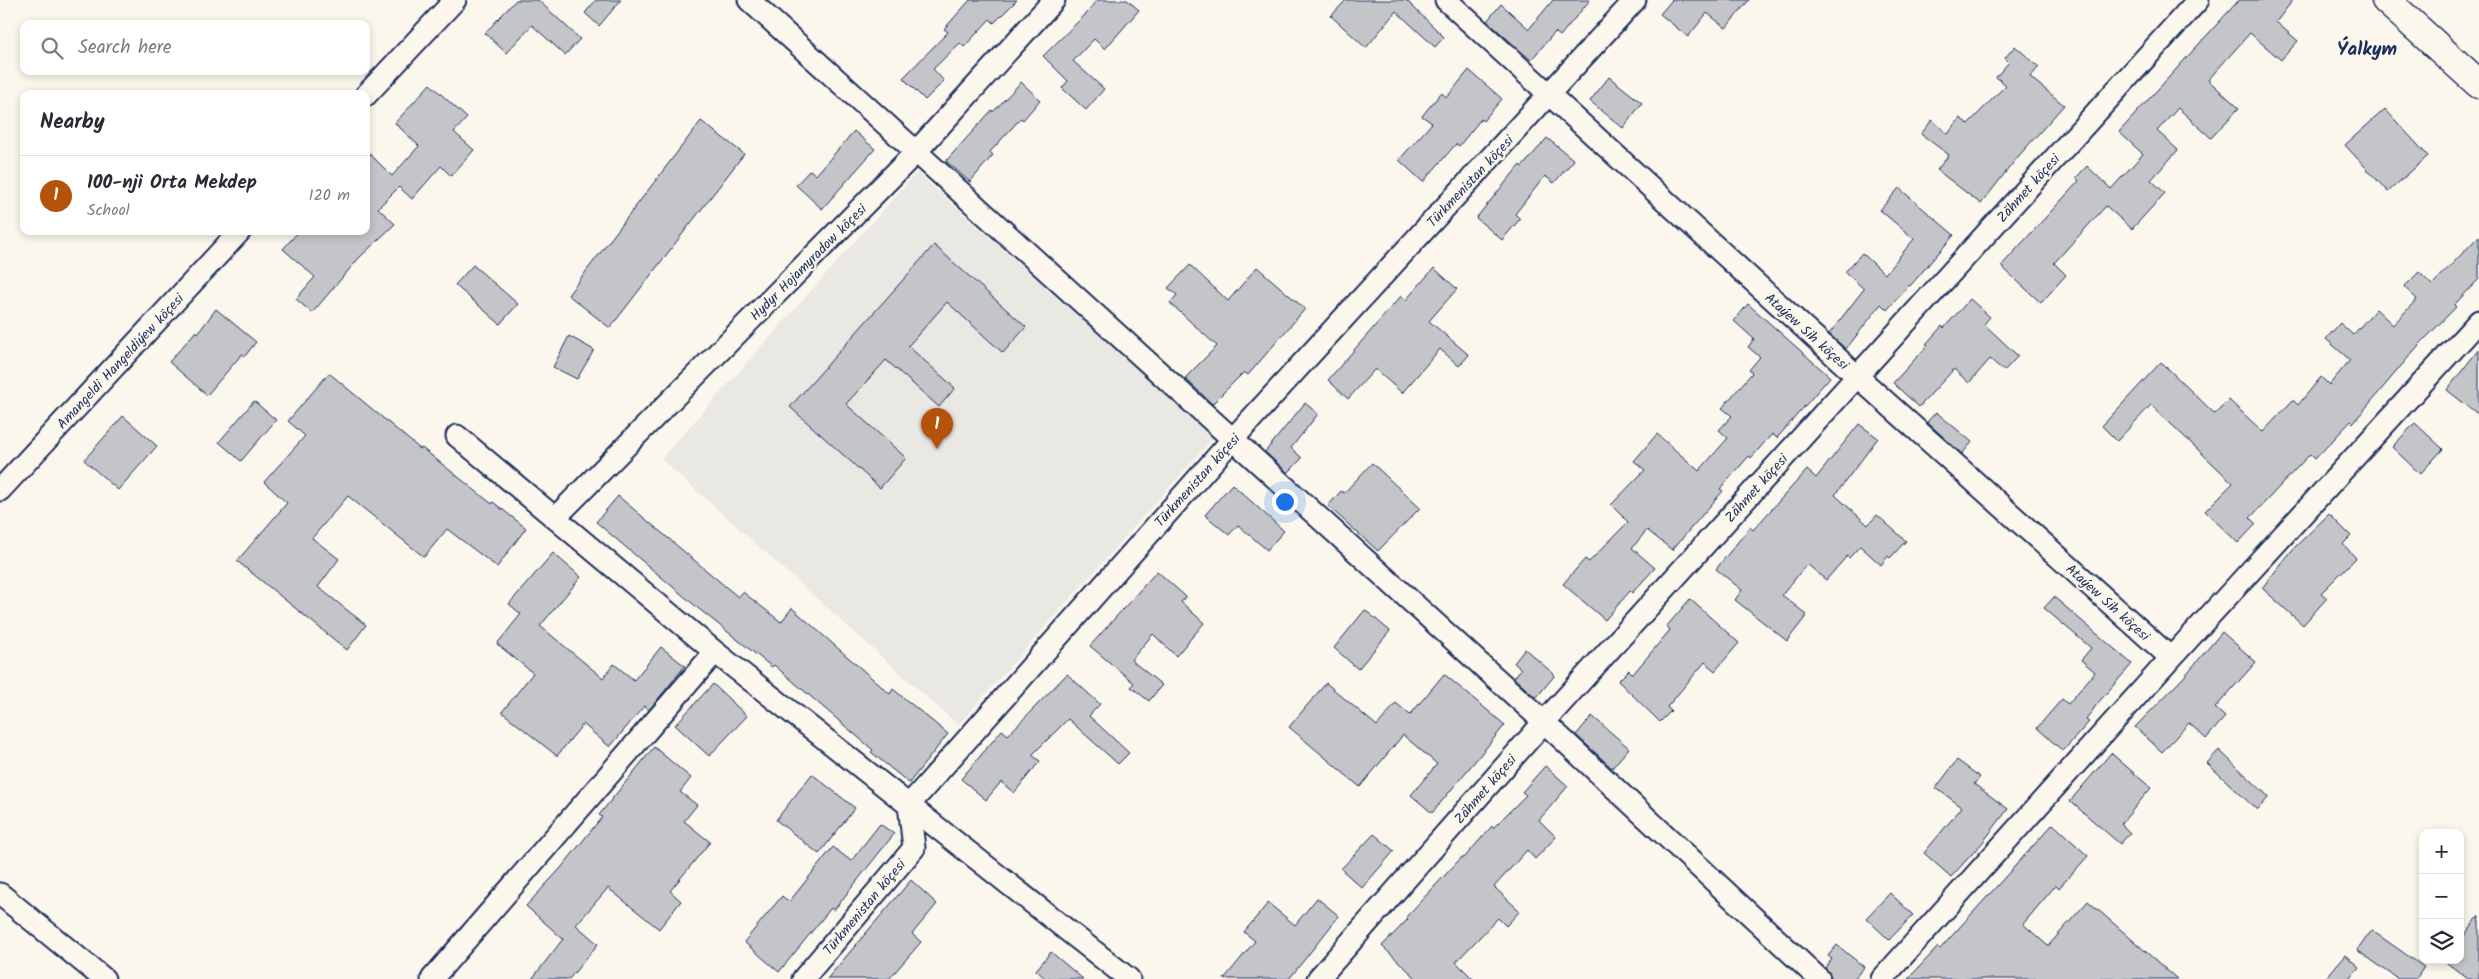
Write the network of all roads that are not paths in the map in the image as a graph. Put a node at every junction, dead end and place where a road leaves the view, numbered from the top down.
1 (455, 0) edge
2 (749, 0) edge
3 (1054, 0) edge
4 (1446, 0) edge
5 (1635, 0) edge
6 (2198, 0) edge
7 (2386, 0) edge
8 (2405, 0) edge
9 (2479, 66) edge
10 (2479, 84) edge
11 (370, 91) edge
12 (1549, 95) junction
13 (915, 153) junction
14 (236, 235) edge
15 (2479, 321) edge
16 (1858, 377) junction
17 (457, 436) dead end
18 (1232, 440) junction
19 (0, 490) edge
20 (555, 518) junction
21 (715, 652) junction
22 (2171, 658) junction
23 (1544, 722) junction
24 (909, 805) junction
25 (0, 894) edge
26 (104, 979) edge
27 (432, 979) edge
28 (803, 979) edge
29 (1129, 979) edge
30 (1318, 979) edge
31 (1819, 979) edge
32 (1882, 979) edge

1 - 11 street
2 - 13 street
3 - 13 street, Hydyr Hojamyradow köçesi
4 - 12 street, Ataýew Sih köçesi
5 - 12 street, Türkmenistan köçesi
6 - 16 street, Zähmet köçesi
7 - 10 main road
8 - 9 main road
12 - 16 street, Ataýew Sih köçesi
12 - 18 street, Türkmenistan köçesi
13 - 18 street
13 - 20 street, Hydyr Hojamyradow köçesi
14 - 19 street, Amangeldi Hangeldiýew köçesi
15 - 22 street
16 - 22 street, Ataýew Sih köçesi
16 - 23 street, Zähmet köçesi
17 - 20 street
18 - 23 street
18 - 24 street, Türkmenistan köçesi
20 - 21 street
21 - 24 street
21 - 27 street
22 - 32 street
23 - 30 street, Zähmet köçesi
23 - 31 street
24 - 28 street, Türkmenistan köçesi
24 - 29 street
25 - 26 street

